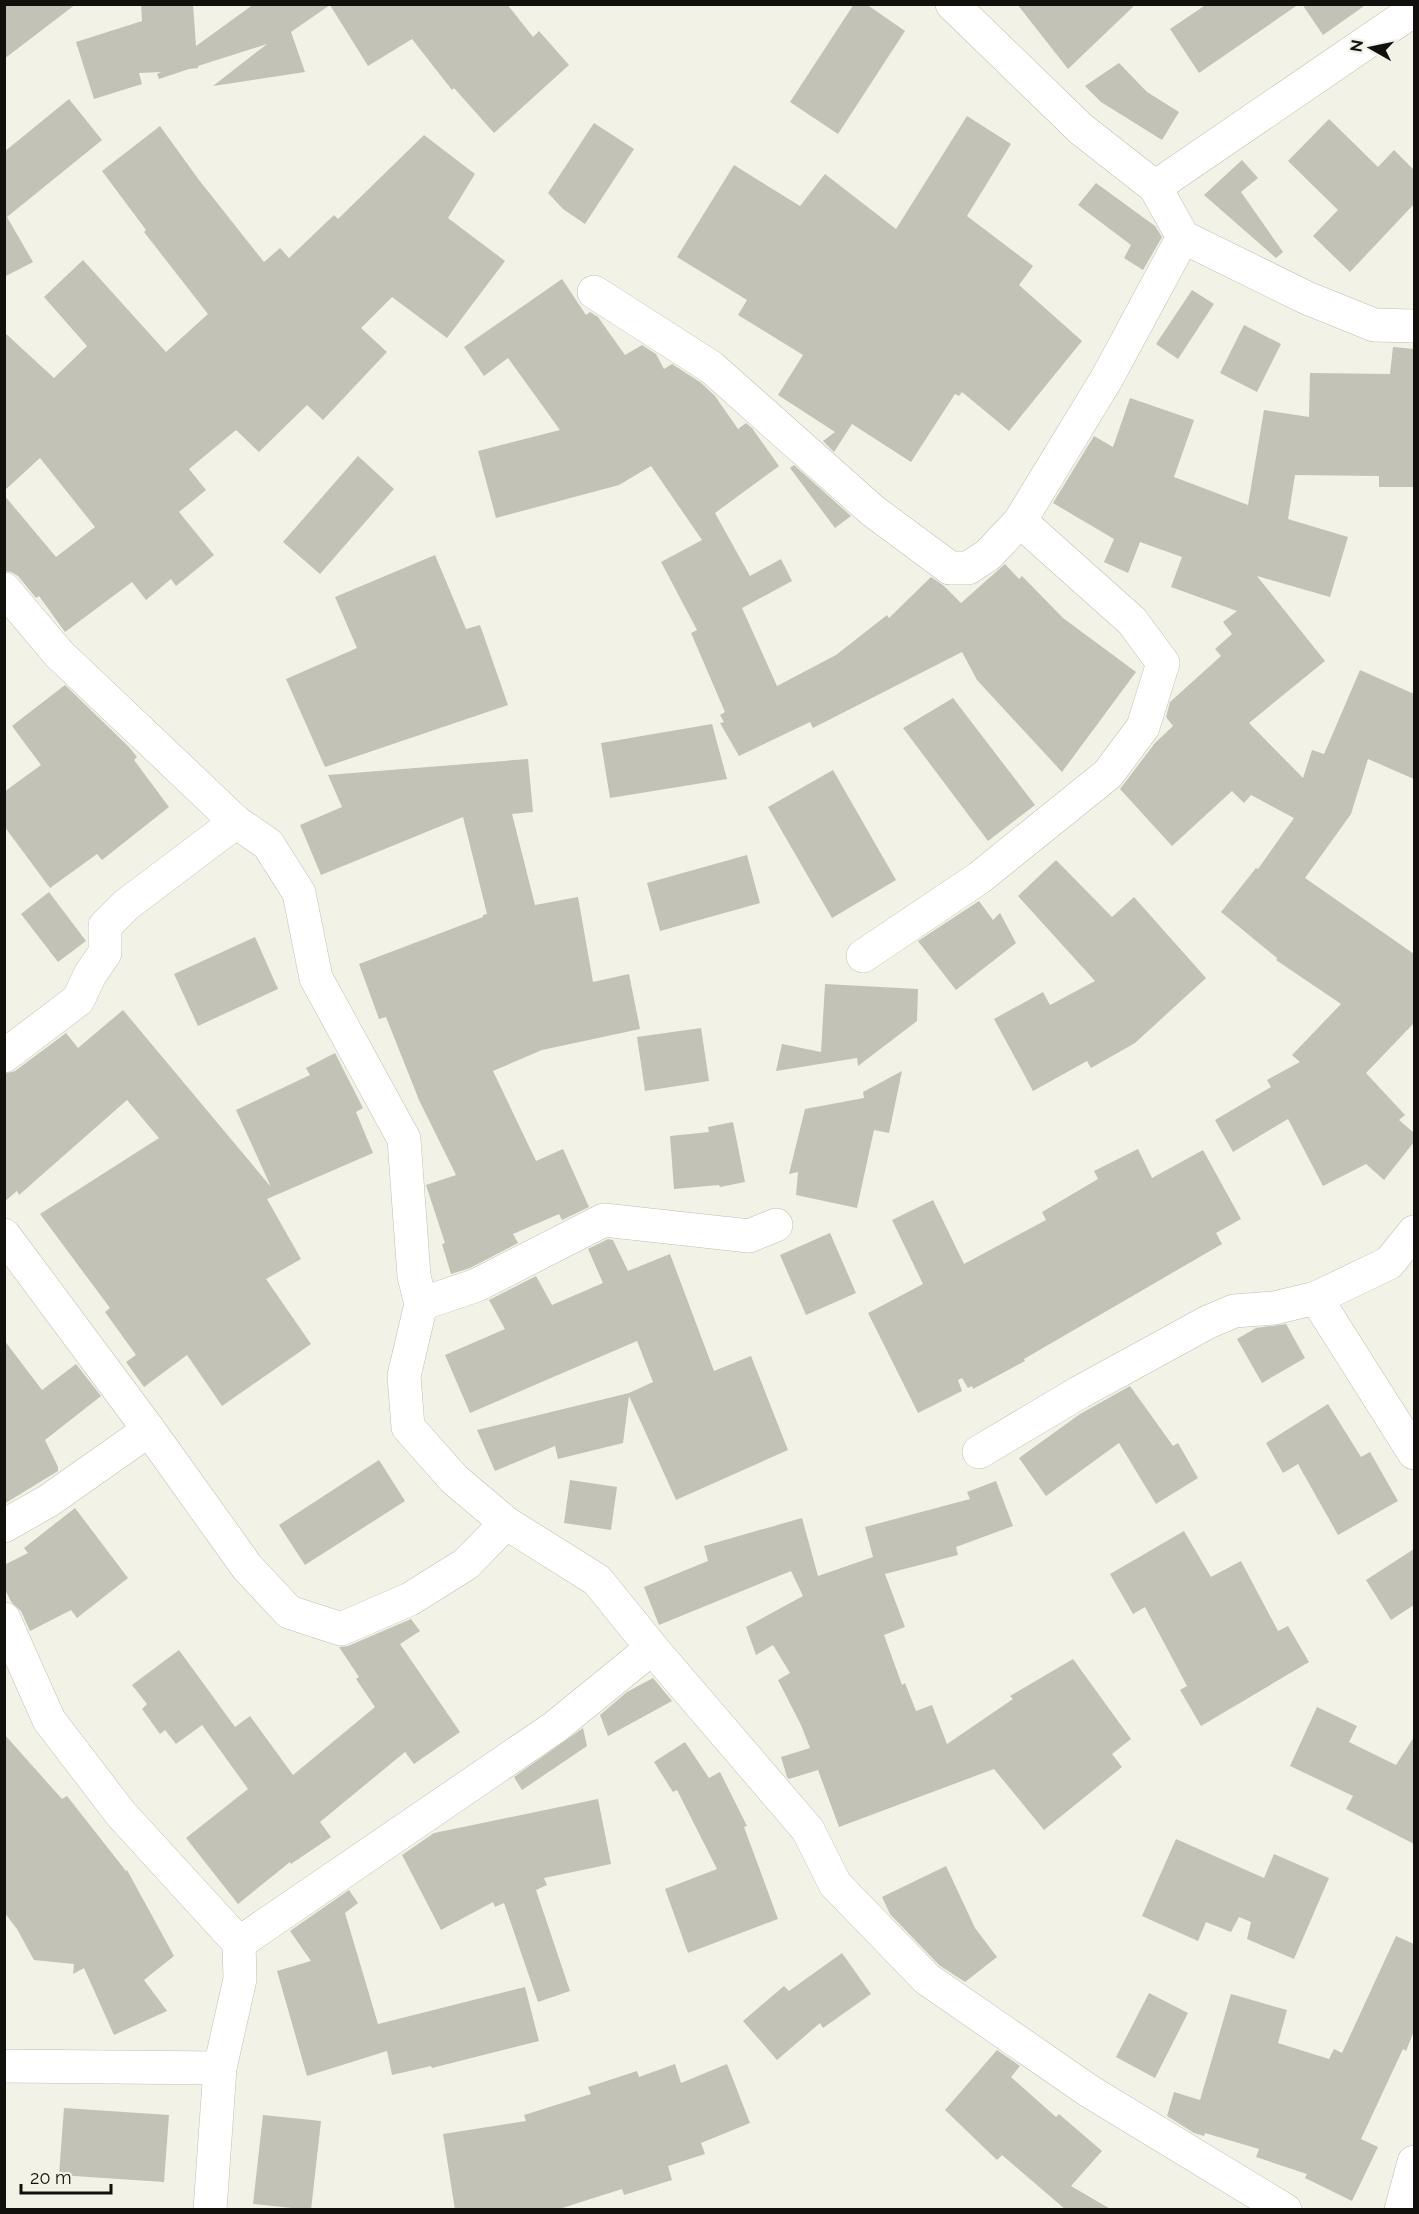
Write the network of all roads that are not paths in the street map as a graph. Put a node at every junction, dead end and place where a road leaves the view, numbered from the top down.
1 (952, 4) edge
2 (1414, 10) edge
3 (1155, 187) junction
4 (1183, 237) junction
5 (594, 292) dead end
6 (1414, 326) edge
7 (1020, 521) junction
8 (4, 589) edge
9 (236, 822) junction
10 (863, 956) dead end
11 (4, 1056) edge
12 (776, 1224) dead end
13 (1414, 1232) edge
14 (4, 1235) edge
15 (1316, 1298) junction
16 (421, 1304) junction
17 (149, 1430) junction
18 (979, 1452) dead end
19 (1414, 1454) edge
20 (506, 1523) junction
21 (4, 1526) edge
22 (4, 1619) edge
23 (652, 1648) junction
24 (239, 1943) junction
25 (4, 2066) edge
26 (219, 2068) junction
27 (1414, 2162) edge
28 (210, 2210) edge
29 (1285, 2210) edge
30 (1401, 2210) edge

1 - 3 street
2 - 3 street
3 - 4 street
4 - 6 street
4 - 7 street
5 - 7 street
7 - 10 street
8 - 9 street
9 - 11 street
9 - 16 street
12 - 16 street
13 - 15 street
14 - 17 street
15 - 18 street
15 - 19 street
16 - 20 street
17 - 20 street
17 - 21 street
20 - 23 street
22 - 24 street
23 - 24 street
23 - 29 street
24 - 26 street
25 - 26 street
26 - 28 street
27 - 30 street

